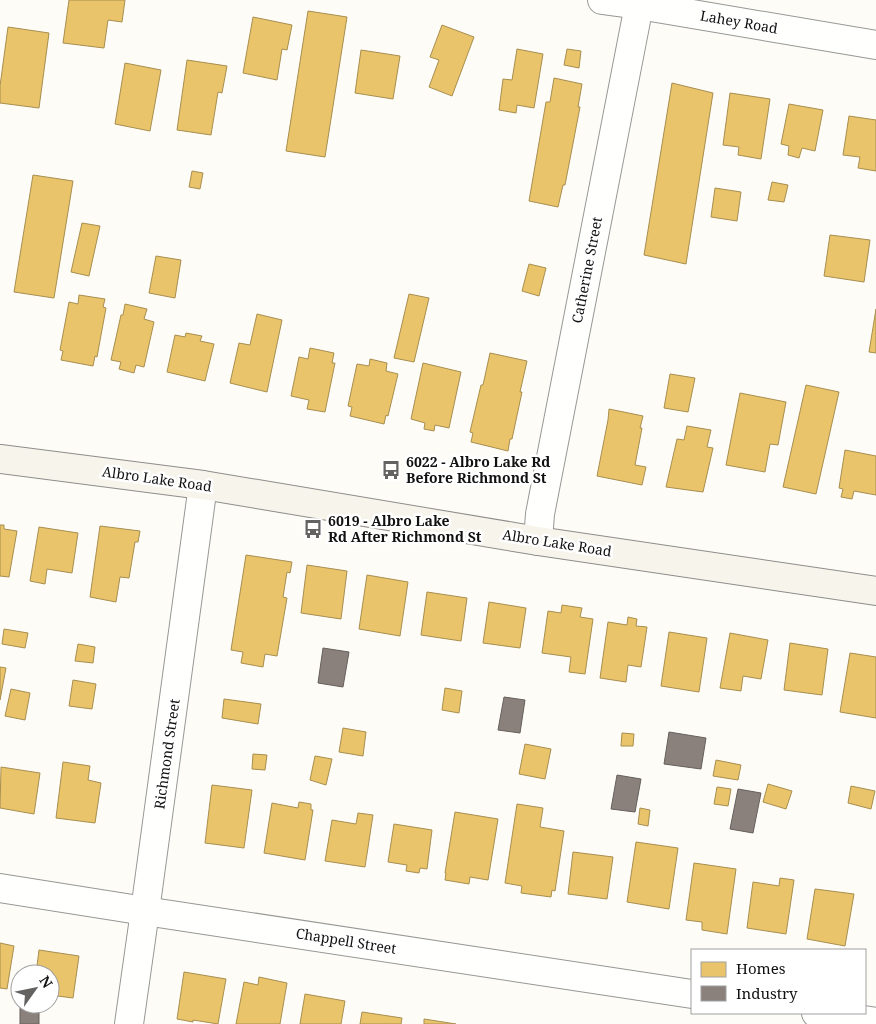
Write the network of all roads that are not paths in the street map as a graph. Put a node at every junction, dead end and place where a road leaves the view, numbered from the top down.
1 (602, 0) edge
2 (639, 3) edge
3 (876, 45) edge
4 (0, 459) edge
5 (203, 485) junction
6 (538, 541) junction
7 (876, 591) edge
8 (0, 888) edge
9 (145, 911) junction
10 (691, 994) edge
11 (823, 1014) edge
12 (876, 1022) edge
13 (129, 1024) edge

1 - 2 street, Lahey Road
2 - 3 street, Lahey Road
2 - 6 street, Catherine Street
4 - 5 main road, Albro Lake Road
5 - 6 main road, Albro Lake Road
5 - 9 street, Richmond Street
6 - 7 main road, Albro Lake Road
8 - 9 street, Chappell Street
9 - 10 street, Chappell Street
9 - 13 street, Richmond Street
11 - 12 street

